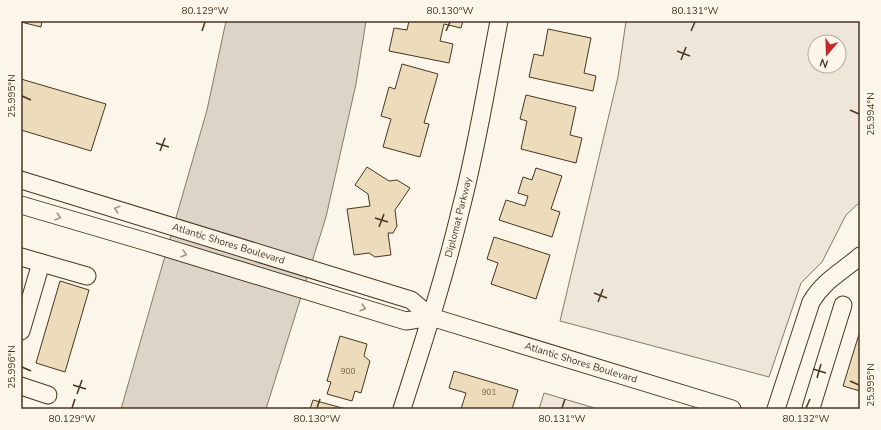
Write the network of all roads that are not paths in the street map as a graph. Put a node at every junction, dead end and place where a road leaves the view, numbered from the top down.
1 (499, 21) edge
2 (21, 180) edge
3 (21, 206) edge
4 (860, 256) edge
5 (21, 257) edge
6 (41, 263) junction
7 (86, 276) dead end
8 (843, 305) dead end
9 (431, 317) junction
10 (21, 331) edge
11 (21, 386) edge
12 (48, 395) dead end
13 (402, 409) edge
14 (732, 409) edge
15 (776, 409) edge
16 (812, 409) edge

1 - 9 street, Diplomat Parkway
9 -> 2 street, Atlantic Shores Boulevard
3 -> 9 street, Atlantic Shores Boulevard
4 - 15 street
5 - 6 street
6 - 7 street
6 - 10 street
8 - 16 street
9 - 13 street, Diplomat Parkway
9 - 14 street, Atlantic Shores Boulevard
11 - 12 street

